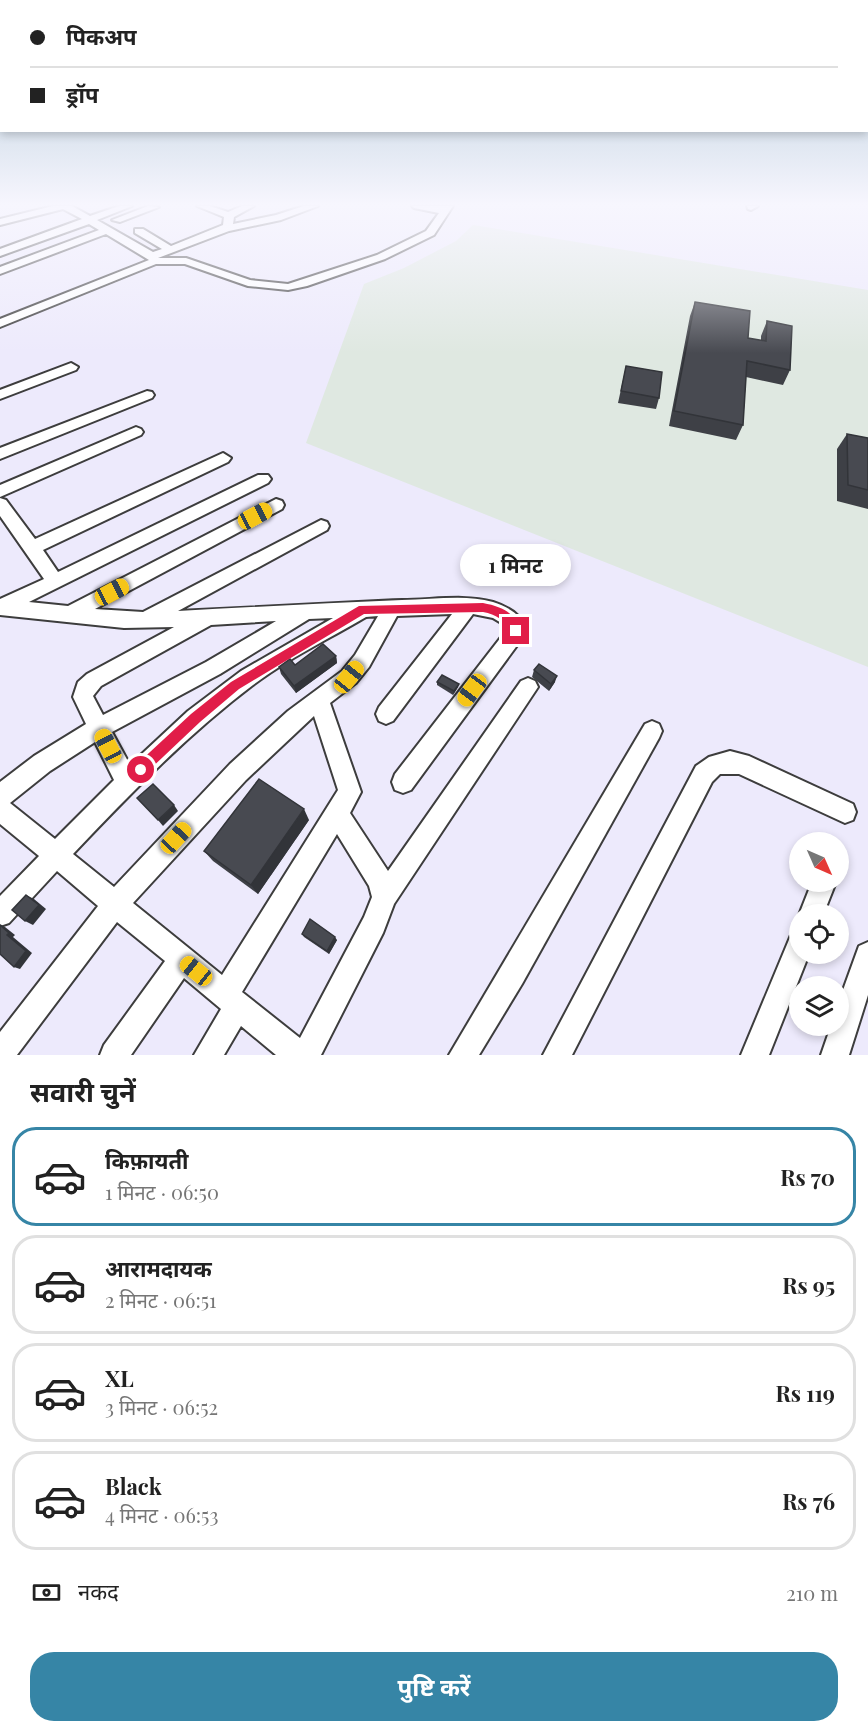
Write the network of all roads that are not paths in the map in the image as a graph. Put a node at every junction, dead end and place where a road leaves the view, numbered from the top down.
1 (38, 255) edge
2 (147, 255) edge
3 (160, 255) edge
4 (385, 255) edge
5 (153, 259) junction
6 (0, 271) edge
7 (0, 323) edge
8 (71, 367) dead end
9 (0, 395) edge
10 (147, 395) dead end
11 (136, 432) dead end
12 (0, 454) edge
13 (223, 458) dead end
14 (263, 479) dead end
15 (0, 491) edge
16 (0, 504) edge
17 (276, 505) dead end
18 (321, 526) dead end
19 (32, 548) junction
20 (55, 581) junction
21 (469, 606) junction
22 (2, 607) edge
23 (392, 608) junction
24 (363, 609) junction
25 (306, 612) junction
26 (70, 614) junction
27 (207, 618) junction
28 (145, 620) junction
29 (528, 687) dead end
30 (319, 700) junction
31 (386, 714) dead end
32 (98, 727) junction
33 (652, 731) dead end
34 (403, 782) dead end
35 (127, 783) junction
36 (0, 797) edge
37 (0, 809) edge
38 (845, 812) dead end
39 (338, 815) junction
40 (54, 856) junction
41 (384, 897) junction
42 (115, 904) junction
43 (0, 914) edge
44 (868, 955) edge
45 (182, 959) junction
46 (792, 964) edge
47 (232, 1000) junction
48 (0, 1055) edge
49 (114, 1055) edge
50 (208, 1055) edge
51 (298, 1055) edge
52 (306, 1055) edge
53 (463, 1055) edge
54 (557, 1055) edge
55 (756, 1055) edge
56 (835, 1055) edge

1 - 6 street
2 - 5 street
3 - 5 street
4 - 5 street
5 - 7 street
8 - 9 street
10 - 12 street
11 - 15 street
13 - 19 street
14 - 20 street
16 - 19 street
17 - 26 street
18 - 28 street
19 - 20 street
20 - 22 street
21 - 23 street
21 - 31 street
21 - 34 street
22 - 26 street
23 - 24 street
23 - 30 street
24 - 25 street
24 - 35 street
25 - 27 street
25 - 32 street
26 - 28 street
27 - 28 street
27 - 32 street
29 - 41 street
30 - 39 street
30 - 42 street
32 - 35 street
32 - 36 street
33 - 53 street
35 - 40 street
37 - 40 street
38 - 54 street
39 - 41 street
39 - 47 street
40 - 42 street
40 - 43 street
41 - 52 street
42 - 45 street
42 - 48 street
44 - 56 street
45 - 47 street
45 - 49 street
46 - 55 street
47 - 50 street
47 - 51 street

